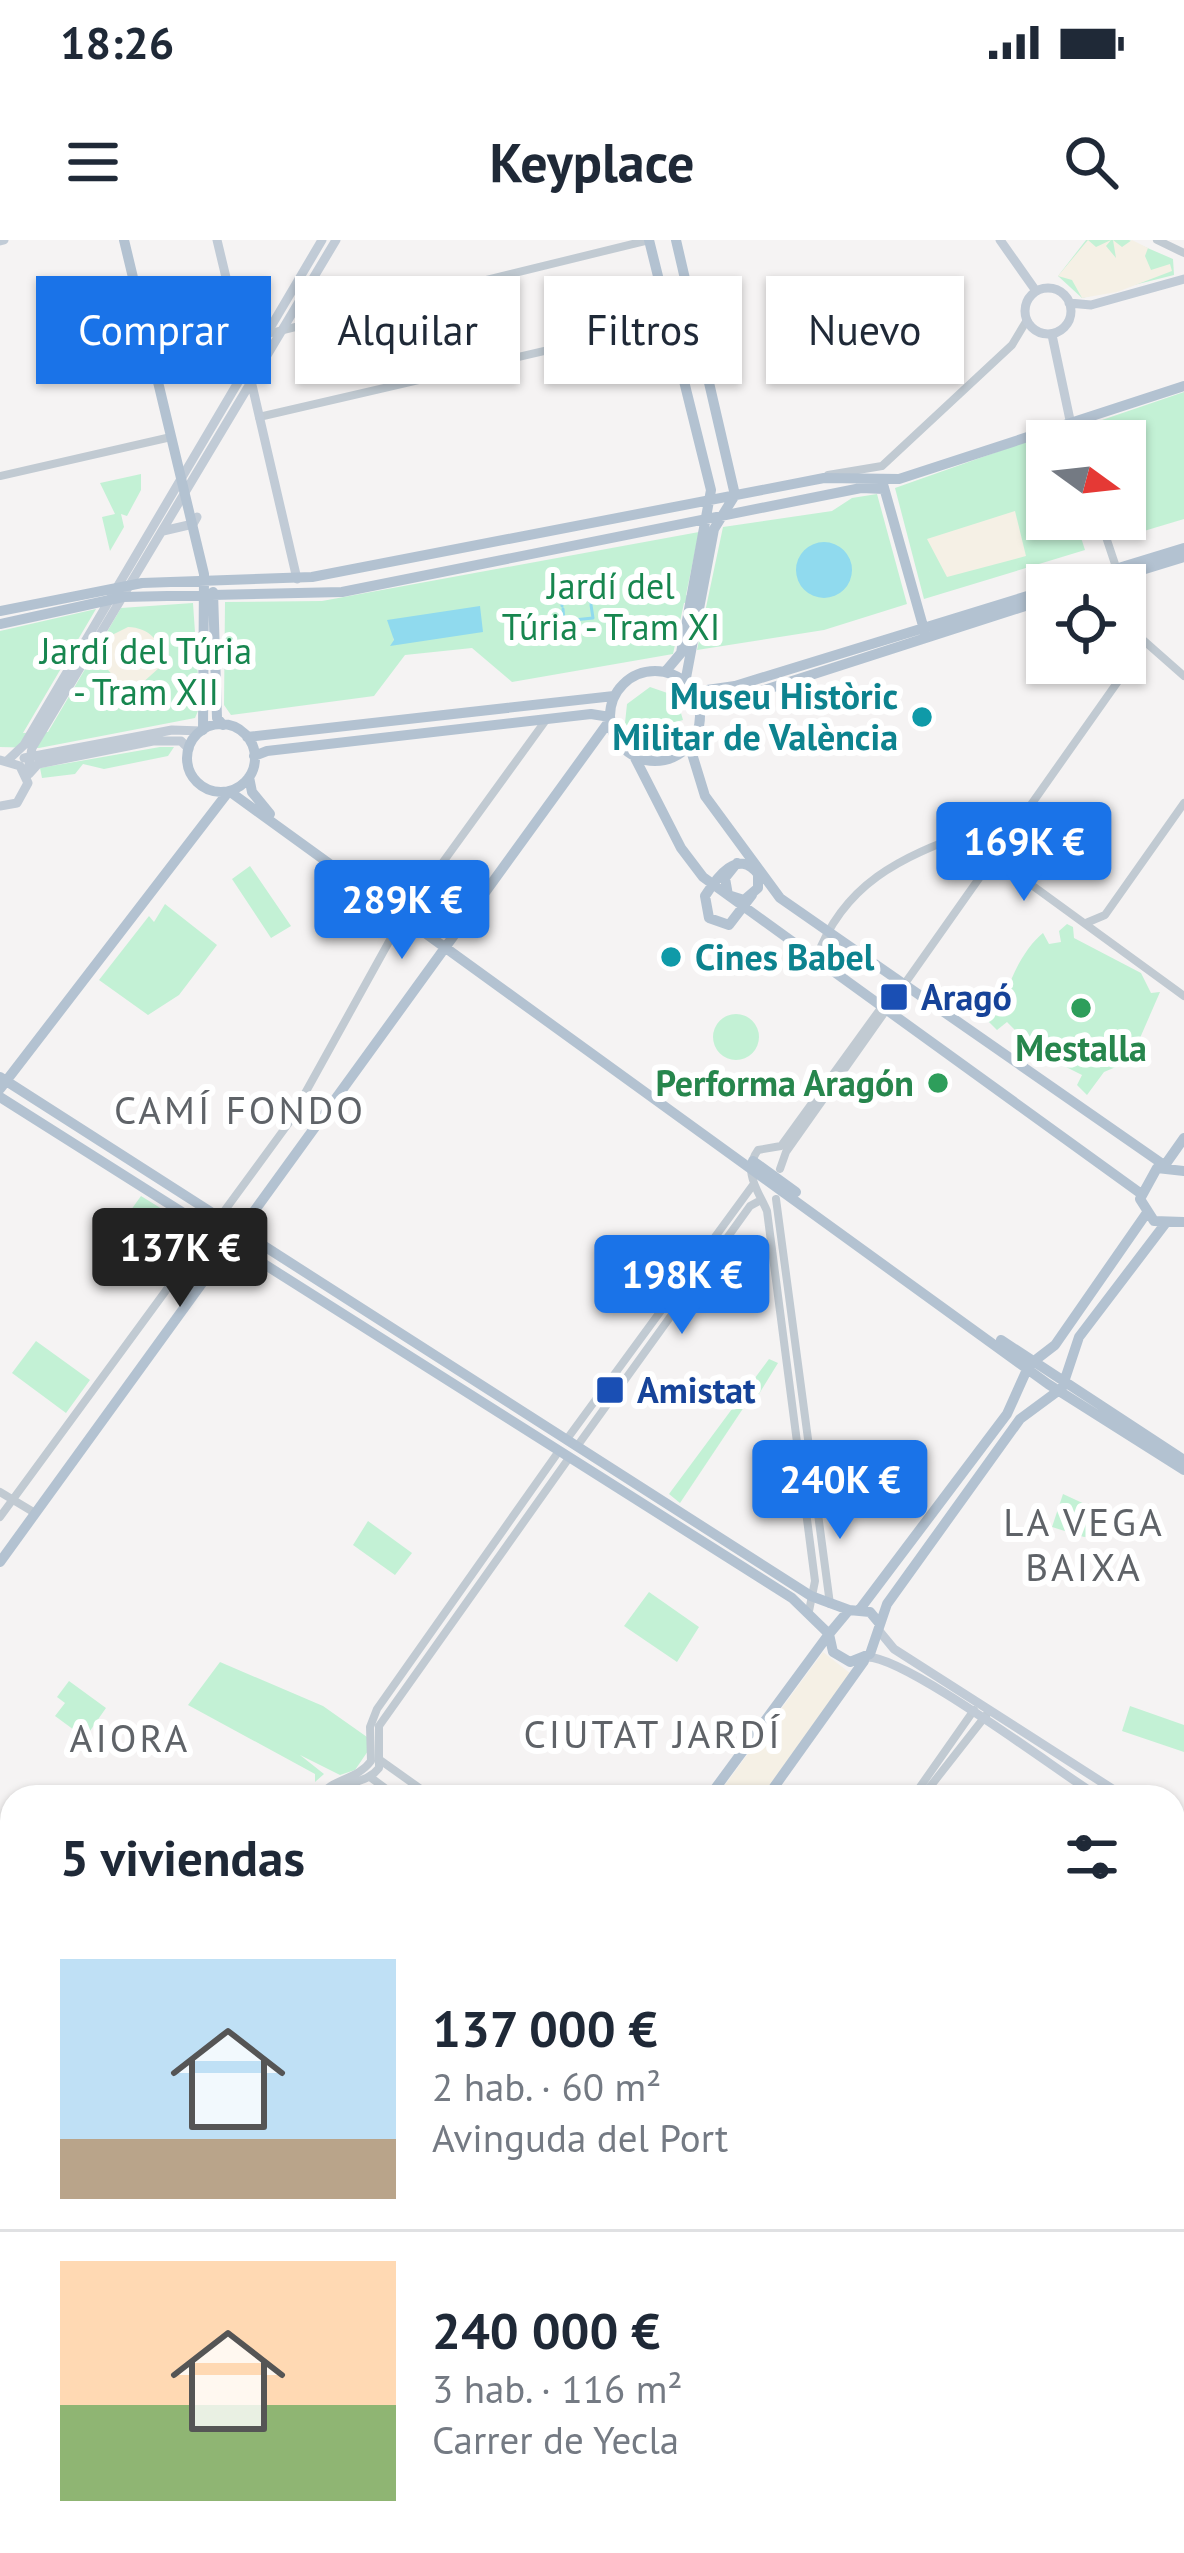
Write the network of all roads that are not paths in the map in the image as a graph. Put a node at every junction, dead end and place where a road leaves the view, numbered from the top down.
1 (127, 240) edge
2 (217, 240) edge
3 (322, 240) edge
4 (336, 240) edge
5 (1000, 240) edge
6 (1157, 240) edge
7 (676, 243) edge
8 (650, 244) edge
9 (1184, 253) edge
10 (226, 276) edge
11 (658, 276) edge
12 (684, 276) edge
13 (1184, 279) edge
14 (1036, 291) junction
15 (1070, 303) junction
16 (1027, 320) junction
17 (271, 327) edge
18 (283, 330) junction
19 (271, 333) edge
20 (1052, 335) junction
21 (271, 350) edge
22 (544, 351) edge
23 (237, 384) edge
24 (250, 384) edge
25 (251, 384) edge
26 (695, 384) edge
27 (710, 384) edge
28 (686, 386) joint
29 (1184, 386) edge
30 (717, 414) junction
31 (259, 417) junction
32 (695, 420) junction
33 (1070, 420) edge
34 (1085, 420) edge
35 (171, 437) junction
36 (1026, 439) edge
37 (194, 455) junction
38 (204, 463) junction
39 (882, 466) junction
40 (843, 475) junction
41 (0, 476) edge
42 (824, 478) junction
43 (186, 482) junction
44 (884, 488) junction
45 (735, 495) junction
46 (830, 495) junction
47 (710, 501) junction
48 (650, 512) junction
49 (725, 516) junction
50 (617, 518) junction
51 (195, 520) junction
52 (709, 527) junction
53 (164, 531) junction
54 (539, 533) junction
55 (651, 533) junction
56 (514, 538) junction
57 (621, 539) junction
58 (1184, 548) edge
59 (544, 554) junction
60 (427, 555) junction
61 (1184, 557) edge
62 (519, 558) junction
63 (401, 560) junction
64 (1146, 568) edge
65 (1146, 571) edge
66 (432, 577) junction
67 (297, 579) junction
68 (405, 581) junction
69 (132, 584) junction
70 (208, 587) junction
71 (296, 593) junction
72 (114, 598) junction
73 (1026, 600) edge
74 (0, 611) edge
75 (0, 624) edge
76 (924, 632) junction
77 (1146, 641) edge
78 (685, 652) junction
79 (1153, 655) junction
80 (1146, 659) edge
81 (664, 672) junction
82 (1184, 676) edge
83 (1116, 684) edge
84 (689, 687) junction
85 (720, 687) junction
86 (736, 690) junction
87 (614, 696) junction
88 (724, 701) junction
89 (211, 705) junction
90 (590, 707) junction
91 (699, 711) junction
92 (547, 719) junction
93 (610, 719) junction
94 (463, 721) junction
95 (223, 724) junction
96 (202, 730) junction
97 (247, 737) junction
98 (305, 739) junction
99 (689, 744) junction
100 (189, 749) junction
101 (28, 750) junction
102 (254, 756) junction
103 (634, 756) junction
104 (6, 760) edge
105 (27, 777) junction
106 (249, 777) junction
107 (229, 791) junction
108 (1184, 803) edge
109 (4, 806) edge
110 (1025, 812) junction
111 (0, 817) edge
112 (981, 829) junction
113 (994, 856) junction
114 (737, 863) junction
115 (755, 869) junction
116 (713, 884) junction
117 (728, 896) junction
118 (752, 896) junction
119 (743, 908) junction
120 (406, 914) junction
121 (1105, 915) junction
122 (1084, 922) junction
123 (826, 932) junction
124 (448, 945) junction
125 (1112, 945) junction
126 (815, 960) junction
127 (902, 986) junction
128 (1184, 996) edge
129 (883, 1010) junction
130 (2, 1086) edge
131 (66, 1120) junction
132 (59, 1134) junction
133 (1184, 1138) edge
134 (783, 1149) junction
135 (770, 1150) junction
136 (752, 1165) junction
137 (1165, 1165) junction
138 (1184, 1171) edge
139 (753, 1185) junction
140 (780, 1185) junction
141 (240, 1192) junction
142 (1140, 1193) junction
143 (761, 1200) junction
144 (262, 1201) junction
145 (1146, 1214) junction
146 (220, 1218) junction
147 (1184, 1222) edge
148 (1165, 1224) junction
149 (211, 1231) junction
150 (241, 1231) junction
151 (232, 1243) junction
152 (689, 1281) junction
153 (1031, 1367) junction
154 (1064, 1369) junction
155 (1057, 1390) junction
156 (568, 1448) junction
157 (1184, 1460) edge
158 (1184, 1470) edge
159 (0, 1496) edge
160 (12, 1503) junction
161 (0, 1517) edge
162 (33, 1517) junction
163 (681, 1520) junction
164 (0, 1562) edge
165 (811, 1596) junction
166 (831, 1606) junction
167 (855, 1610) junction
168 (809, 1611) junction
169 (880, 1628) junction
170 (829, 1634) junction
171 (866, 1658) junction
172 (985, 1708) junction
173 (977, 1717) junction
174 (1051, 1750) junction
175 (1044, 1762) junction
176 (377, 1763) junction
177 (373, 1780) junction
178 (328, 1785) edge
179 (342, 1785) edge
180 (380, 1785) edge
181 (413, 1785) edge
182 (718, 1785) edge
183 (776, 1785) edge
184 (926, 1785) edge
185 (1080, 1785) edge
186 (1105, 1785) edge

1 - 35 main road
1 - 43 main road
2 - 10 main road
3 - 17 main road
4 - 18 main road
5 - 14 main road
6 - 9 street
7 - 8 main road
7 - 12 main road
8 - 11 main road
8 - 18 street
13 - 15 main road
14 - 15 main road
14 - 16 main road
15 - 20 main road
16 - 20 main road
16 - 39 street
18 - 19 street
18 - 21 main road
20 - 33 main road
22 - 31 street
23 - 37 main road
24 - 38 main road
25 - 31 main road
26 - 28 main road
27 - 30 main road
28 - 32 main road
29 - 34 main road
30 - 32 main road
30 - 45 main road
31 - 67 main road
32 - 47 main road
35 - 41 street
35 - 43 main road
36 - 44 main road
37 - 38 main road
37 - 43 main road
38 - 43 main road
39 - 40 street
39 - 44 street
40 - 42 main road
40 - 44 main road
40 - 46 main road
42 - 45 main road
42 - 46 main road
43 - 51 main road
43 - 53 main road
43 - 72 main road
44 - 46 main road
44 - 76 main road
45 - 47 main road
45 - 49 main road
46 - 49 main road
47 - 48 main road
47 - 52 main road
48 - 50 main road
48 - 55 main road
49 - 52 main road
50 - 54 main road
50 - 57 main road
51 - 53 main road
51 - 70 main road
52 - 55 main road
52 - 78 main road
53 - 69 main road
54 - 56 main road
54 - 59 main road
55 - 57 main road
56 - 60 main road
56 - 62 main road
57 - 59 main road
58 - 64 main road
59 - 62 main road
60 - 63 main road
60 - 66 main road
61 - 65 main road
62 - 66 main road
63 - 67 main road
63 - 68 main road
66 - 68 main road
67 - 70 main road
67 - 71 main road
68 - 71 main road
69 - 70 main road
69 - 72 main road
70 - 71 main road
70 - 72 main road
70 - 89 main road
72 - 74 main road
72 - 75 main road
72 - 101 main road
73 - 76 main road
76 - 86 main road
77 - 79 street
78 - 81 main road
78 - 84 main road
79 - 80 street
79 - 82 street
81 - 84 main road
81 - 87 main road
83 - 110 street
84 - 85 main road
84 - 91 main road
85 - 86 main road
85 - 88 main road
86 - 88 main road
87 - 90 main road
87 - 93 main road
88 - 91 main road
89 - 95 main road
89 - 96 main road
90 - 92 main road
90 - 93 main road
90 - 94 main road
91 - 99 main road
92 - 94 main road
92 - 120 street
93 - 103 main road
93 - 124 main road
94 - 98 main road
95 - 96 main road
95 - 97 main road
96 - 100 main road
96 - 101 main road
97 - 98 main road
97 - 102 main road
98 - 102 main road
99 - 103 main road
99 - 115 main road
100 - 105 main road
100 - 107 main road
101 - 104 main road
101 - 105 main road
102 - 106 main road
103 - 116 main road
104 - 105 main road
105 - 109 main road
106 - 107 main road
106 - 120 main road
107 - 120 main road
107 - 130 main road
108 - 121 street
109 - 111 main road
110 - 112 street
110 - 113 street
112 - 113 street
112 - 123 street
113 - 122 street
113 - 127 street
114 - 115 main road
114 - 116 main road
114 - 117 main road
115 - 118 main road
115 - 123 main road
116 - 117 main road
116 - 119 main road
117 - 118 main road
117 - 119 main road
118 - 119 main road
119 - 126 main road
120 - 124 main road
120 - 141 street
121 - 122 street
121 - 125 street
122 - 125 street
123 - 126 street
123 - 127 main road
124 - 136 main road
124 - 144 main road
125 - 128 street
126 - 129 main road
127 - 129 street
127 - 137 main road
129 - 134 street
129 - 142 main road
130 - 131 main road
130 - 132 main road
131 - 132 main road
131 - 146 main road
132 - 149 main road
133 - 137 main road
134 - 135 street
134 - 140 street
135 - 136 street
135 - 140 street
136 - 139 street
136 - 140 main road
137 - 138 main road
137 - 142 main road
139 - 143 street
139 - 152 street
140 - 143 street
140 - 153 main road
140 - 166 street
141 - 144 street
141 - 146 street
142 - 145 main road
143 - 152 street
143 - 165 street
144 - 150 main road
145 - 148 main road
145 - 153 main road
146 - 149 street
146 - 150 main road
147 - 148 main road
148 - 154 main road
149 - 151 main road
149 - 160 street
150 - 151 main road
150 - 156 main road
151 - 156 main road
151 - 162 main road
152 - 156 street
153 - 154 main road
153 - 155 main road
153 - 155 main road
153 - 167 main road
154 - 155 main road
155 - 157 main road
155 - 158 main road
155 - 169 main road
156 - 163 main road
156 - 176 street
159 - 160 street
160 - 161 street
160 - 162 street
162 - 164 main road
163 - 165 main road
163 - 168 main road
165 - 166 main road
165 - 168 street
166 - 167 main road
167 - 169 main road
167 - 170 main road
168 - 170 main road
169 - 171 main road
169 - 172 main road
170 - 171 main road
170 - 182 main road
171 - 173 main road
171 - 183 main road
172 - 173 street
172 - 174 main road
173 - 175 main road
173 - 184 street
174 - 175 main road
174 - 186 main road
175 - 185 main road
176 - 177 street
176 - 178 street
176 - 181 street
177 - 179 street
177 - 180 street

